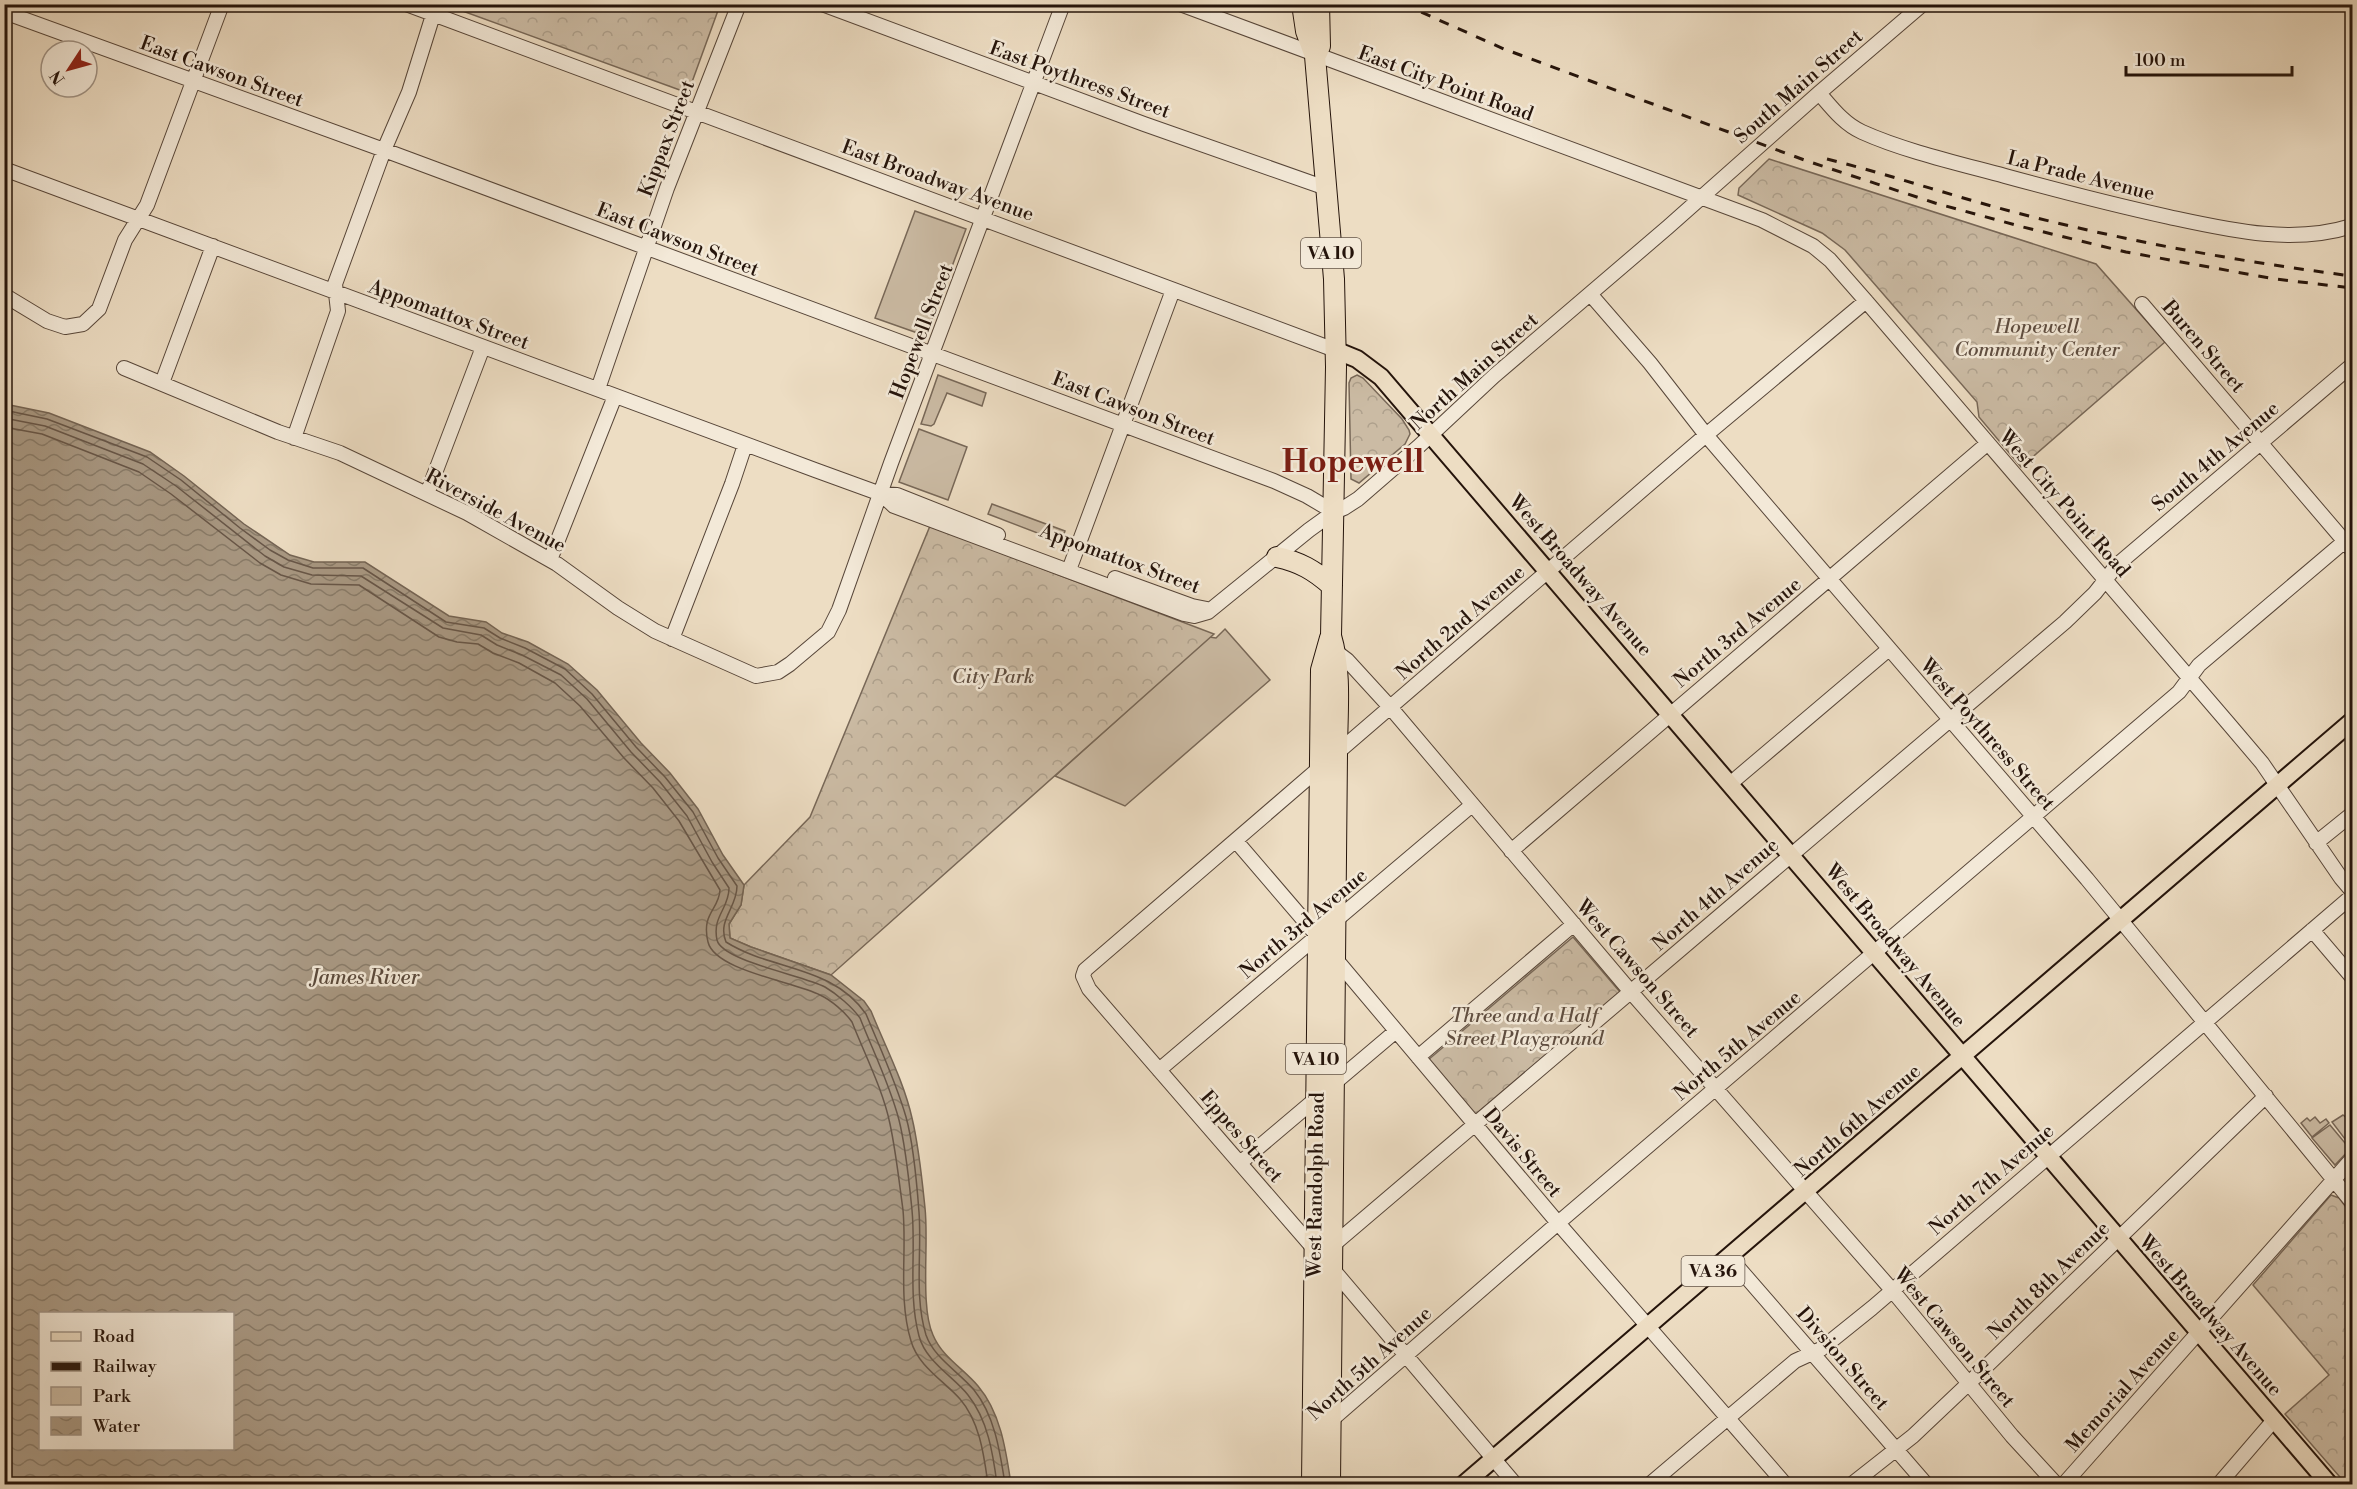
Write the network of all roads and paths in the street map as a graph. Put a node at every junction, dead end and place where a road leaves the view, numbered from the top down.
1 (222, 4) edge
2 (405, 4) edge
3 (739, 4) edge
4 (822, 4) edge
5 (1063, 4) edge
6 (1180, 4) edge
7 (1302, 4) edge
8 (1319, 4) edge
9 (1923, 4) edge
10 (4, 12) edge
11 (433, 15) junction
12 (1315, 56) junction
13 (192, 82) junction
14 (1034, 83) junction
15 (1819, 93) junction
16 (696, 113) junction
17 (384, 150) junction
18 (4, 169) edge
19 (1326, 188) junction
20 (1700, 198) junction
21 (138, 219) junction
22 (984, 219) junction
23 (2352, 226) edge
24 (213, 246) junction
25 (646, 247) junction
26 (1173, 290) junction
27 (336, 292) junction
28 (4, 295) edge
29 (1591, 295) junction
30 (1866, 301) junction
31 (2142, 304) dead end
32 (483, 347) junction
33 (1335, 350) junction
34 (934, 354) junction
35 (2352, 364) edge
36 (124, 369) dead end
37 (162, 383) junction
38 (597, 389) junction
39 (615, 396) junction
40 (1122, 424) junction
41 (1430, 434) junction
42 (1706, 435) junction
43 (294, 438) junction
44 (1988, 443) junction
45 (2260, 443) junction
46 (745, 445) junction
47 (426, 494) junction
48 (880, 494) junction
49 (1334, 512) junction
50 (2350, 542) edge
51 (1277, 557) junction
52 (550, 560) junction
53 (1070, 566) junction
54 (1549, 571) junction
55 (1830, 579) junction
56 (2105, 580) junction
57 (1332, 586) junction
58 (1213, 609) joint
59 (672, 639) junction
60 (1331, 644) junction
61 (1889, 649) junction
62 (797, 658) joint
63 (2189, 679) junction
64 (1390, 708) junction
65 (1671, 713) junction
66 (1950, 719) junction
67 (2352, 721) edge
68 (1337, 753) junction
69 (1320, 769) junction
70 (1731, 783) junction
71 (2278, 786) junction
72 (1472, 805) junction
73 (2352, 814) edge
74 (2034, 817) junction
75 (1236, 841) junction
76 (2316, 843) junction
77 (1511, 851) junction
78 (1792, 854) junction
79 (2352, 893) edge
80 (2121, 920) junction
81 (1335, 921) junction
82 (1574, 924) junction
83 (2312, 930) junction
84 (1318, 936) junction
85 (1875, 952) junction
86 (1335, 958) junction
87 (1083, 976) joint
88 (2352, 977) edge
89 (1631, 992) junction
90 (2205, 1021) junction
91 (1396, 1030) junction
92 (1418, 1057) junction
93 (1963, 1057) junction
94 (1159, 1070) junction
95 (1334, 1084) junction
96 (1715, 1088) junction
97 (2266, 1096) junction
98 (1316, 1100) junction
99 (1475, 1125) junction
100 (2048, 1156) junction
101 (2352, 1160) edge
102 (1240, 1163) junction
103 (2334, 1180) junction
104 (1806, 1192) junction
105 (2352, 1202) edge
106 (1558, 1223) junction
107 (2118, 1239) junction
108 (1323, 1247) junction
109 (1729, 1257) junction
110 (1332, 1269) junction
111 (1892, 1290) junction
112 (1648, 1326) junction
113 (2199, 1333) junction
114 (1812, 1353) junction
115 (1406, 1354) junction
116 (1969, 1383) junction
117 (1331, 1419) junction
118 (1727, 1419) junction
119 (2274, 1420) junction
120 (1312, 1443) junction
121 (1896, 1449) junction
122 (1494, 1459) junction
123 (1312, 1485) edge
124 (1330, 1485) edge
125 (1464, 1485) edge
126 (1515, 1485) edge
127 (1650, 1485) edge
128 (1785, 1485) edge
129 (1852, 1485) edge
130 (1926, 1485) edge
131 (2056, 1485) edge
132 (2064, 1485) edge
133 (2219, 1485) edge
134 (2329, 1485) edge

1 - 13 street
2 - 11 street, East Broadway Avenue
3 - 16 street, Kippax Street
4 - 14 street, East Poythress Street
5 - 14 street, Hopewell Street
6 - 12 street, East City Point Road
7 - 12 highway, VA 10
8 - 12 highway, VA 10
9 - 15 street, South Main Street
10 - 13 street, East Cawson Street
11 - 16 street, East Broadway Avenue
11 - 17 street
12 - 19 highway, VA 10
12 - 20 street, East City Point Road
13 - 17 street, East Cawson Street
13 - 21 street
14 - 19 street, East Poythress Street
14 - 22 street, Hopewell Street
15 - 20 street, South Main Street
15 - 23 street, La Prade Avenue
16 - 22 street, East Broadway Avenue
16 - 25 street, Kippax Street
17 - 25 street, East Cawson Street
17 - 27 street
18 - 21 street, Appomattox Street
19 - 33 highway, VA 10
20 - 29 street, North Main Street
20 - 30 street, West City Point Road
21 - 24 street, Appomattox Street
21 - 28 street
22 - 26 street, East Broadway Avenue
22 - 34 street, Hopewell Street
24 - 27 street, Appomattox Street
24 - 37 street
25 - 34 street, East Cawson Street
25 - 38 street, Kippax Street
26 - 33 street, East Broadway Avenue
26 - 40 street
27 - 32 street, Appomattox Street
27 - 43 street
29 - 41 street, North Main Street
29 - 42 street, West Poythress Street
30 - 42 street, North 2nd Avenue
30 - 44 street, West City Point Road
31 - 45 street, Buren Street
32 - 38 street, Appomattox Street
32 - 47 street
33 - 41 main road, East Broadway Avenue
33 - 49 highway, VA 10
34 - 40 street, East Cawson Street
34 - 48 street, Hopewell Street
35 - 45 street, South 4th Avenue
36 - 37 street, Riverside Avenue
37 - 43 street, Riverside Avenue
38 - 39 street, Appomattox Street
39 - 46 street, Appomattox Street
39 - 52 street
40 - 49 street, East Cawson Street
40 - 53 street
41 - 49 street, North Main Street
41 - 54 main road, West Broadway Avenue
42 - 54 street, North 2nd Avenue
42 - 55 street, West Poythress Street
43 - 47 street, Riverside Avenue
44 - 55 street, North 3rd Avenue
44 - 56 street, West City Point Road
45 - 50 street, Buren Street
45 - 56 street, South 4th Avenue
46 - 48 street, Appomattox Street
46 - 59 street
47 - 52 street, Riverside Avenue
48 - 53 street, Appomattox Street
48 - 62 street, Hopewell Street
49 - 51 street, North Main Street
49 - 57 highway, West Randolph Road / VA 10
50 - 63 street, North 5th Avenue
51 - 57 highway
51 - 58 street, North Main Street
52 - 59 street, Riverside Avenue
53 - 58 street, Appomattox Street
54 - 64 street, North 2nd Avenue
54 - 65 main road, West Broadway Avenue
55 - 61 street, West Poythress Street
55 - 65 street, North 3rd Avenue
56 - 63 street, West City Point Road
56 - 66 street, North 4th Avenue
57 - 60 highway, West Randolph Road / VA 10
59 - 62 street, Riverside Avenue
60 - 64 street, West Cawson Street
60 - 68 highway, West Randolph Road / VA 10
60 - 69 highway, West Randolph Road / VA 10
61 - 66 street, West Poythress Street
61 - 70 street
63 - 71 street, West City Point Road
63 - 74 street, North 5th Avenue
64 - 68 street, North 2nd Avenue
64 - 72 street, West Cawson Street
65 - 70 main road, West Broadway Avenue
65 - 77 street, North 3rd Avenue
66 - 74 street, West Poythress Street
66 - 78 street, North 4th Avenue
67 - 71 main road, North 6th Avenue
68 - 69 street, North 2nd Avenue
68 - 81 highway, West Randolph Road / VA 10
69 - 75 street, North 2nd Avenue
69 - 84 highway, West Randolph Road / VA 10
70 - 78 main road, West Broadway Avenue
71 - 76 street, West City Point Road
71 - 80 main road, North 6th Avenue
72 - 77 street, West Cawson Street
72 - 81 street, North 3rd Avenue
73 - 76 street
74 - 80 street, West Poythress Street
74 - 85 street, North 5th Avenue
75 - 84 street, Davis Street
75 - 87 street, North 2nd Avenue
76 - 79 street, West City Point Road
77 - 82 street, West Cawson Street
78 - 85 main road, West Broadway Avenue
78 - 89 street, North 4th Avenue
79 - 83 street, North 7th Avenue
80 - 90 street, West Poythress Street
80 - 93 main road, North 6th Avenue
81 - 84 street, North 3rd Avenue
81 - 86 highway, West Randolph Road / VA 10
82 - 89 street, West Cawson Street
82 - 92 street
83 - 88 street
83 - 90 street, North 7th Avenue
84 - 86 street, Davis Street
84 - 94 street, North 3rd Avenue
84 - 98 highway, West Randolph Road / VA 10
85 - 93 main road, West Broadway Avenue
85 - 96 street, North 5th Avenue
86 - 91 street, Davis Street
86 - 95 highway, West Randolph Road / VA 10
87 - 94 street, Eppes Street
89 - 96 street, West Cawson Street
89 - 99 street, North 4th Avenue
90 - 97 street, West Poythress Street
90 - 100 street, North 7th Avenue
91 - 92 street, Davis Street
91 - 95 street
92 - 99 street, Davis Street
93 - 100 main road, West Broadway Avenue
93 - 104 main road, North 6th Avenue / VA 36
94 - 102 street, Eppes Street
95 - 98 street
95 - 108 highway, West Randolph Road / VA 10
96 - 104 street, West Cawson Street
96 - 106 street, North 5th Avenue
97 - 103 street, West Poythress Street
97 - 107 street, North 8th Avenue
98 - 102 street
98 - 108 highway, West Randolph Road / VA 10
99 - 106 street, Davis Street
99 - 108 street, North 4th Avenue
100 - 107 main road, West Broadway Avenue
100 - 111 street, North 7th Avenue
101 - 103 street, Memorial Avenue
102 - 108 street, Eppes Street
103 - 105 street, West Poythress Street
103 - 113 street, Memorial Avenue
104 - 109 main road, North 6th Avenue / VA 36
104 - 111 street, West Cawson Street
106 - 112 street, Davis Street
106 - 115 street, North 5th Avenue
107 - 113 main road, West Broadway Avenue
107 - 116 street, North 8th Avenue
108 - 110 highway, West Randolph Road / VA 10
108 - 120 highway, West Randolph Road / VA 10
109 - 112 main road, North 6th Avenue / VA 36
109 - 114 street, Divsion Street
110 - 115 street
110 - 117 highway, West Randolph Road / VA 10
111 - 114 street, North 7th Avenue
111 - 116 street, West Cawson Street
112 - 118 street, Davis Street
112 - 122 main road, North 6th Avenue / VA 36
113 - 119 main road, West Broadway Avenue
113 - 132 street, Memorial Avenue
114 - 118 street, North 7th Avenue
114 - 121 street, Divsion Street
115 - 117 street, North 5th Avenue
115 - 122 street
116 - 121 street, North 8th Avenue
116 - 131 street, West Cawson Street
117 - 120 street, North 5th Avenue
117 - 124 highway, West Randolph Road / VA 10
118 - 127 street, North 7th Avenue
118 - 128 street, Davis Street
119 - 133 street
119 - 134 main road, West Broadway Avenue
120 - 123 highway, West Randolph Road / VA 10
121 - 129 street, North 8th Avenue
121 - 130 street, Divsion Street
122 - 125 main road, North 6th Avenue / VA 36
122 - 126 street

